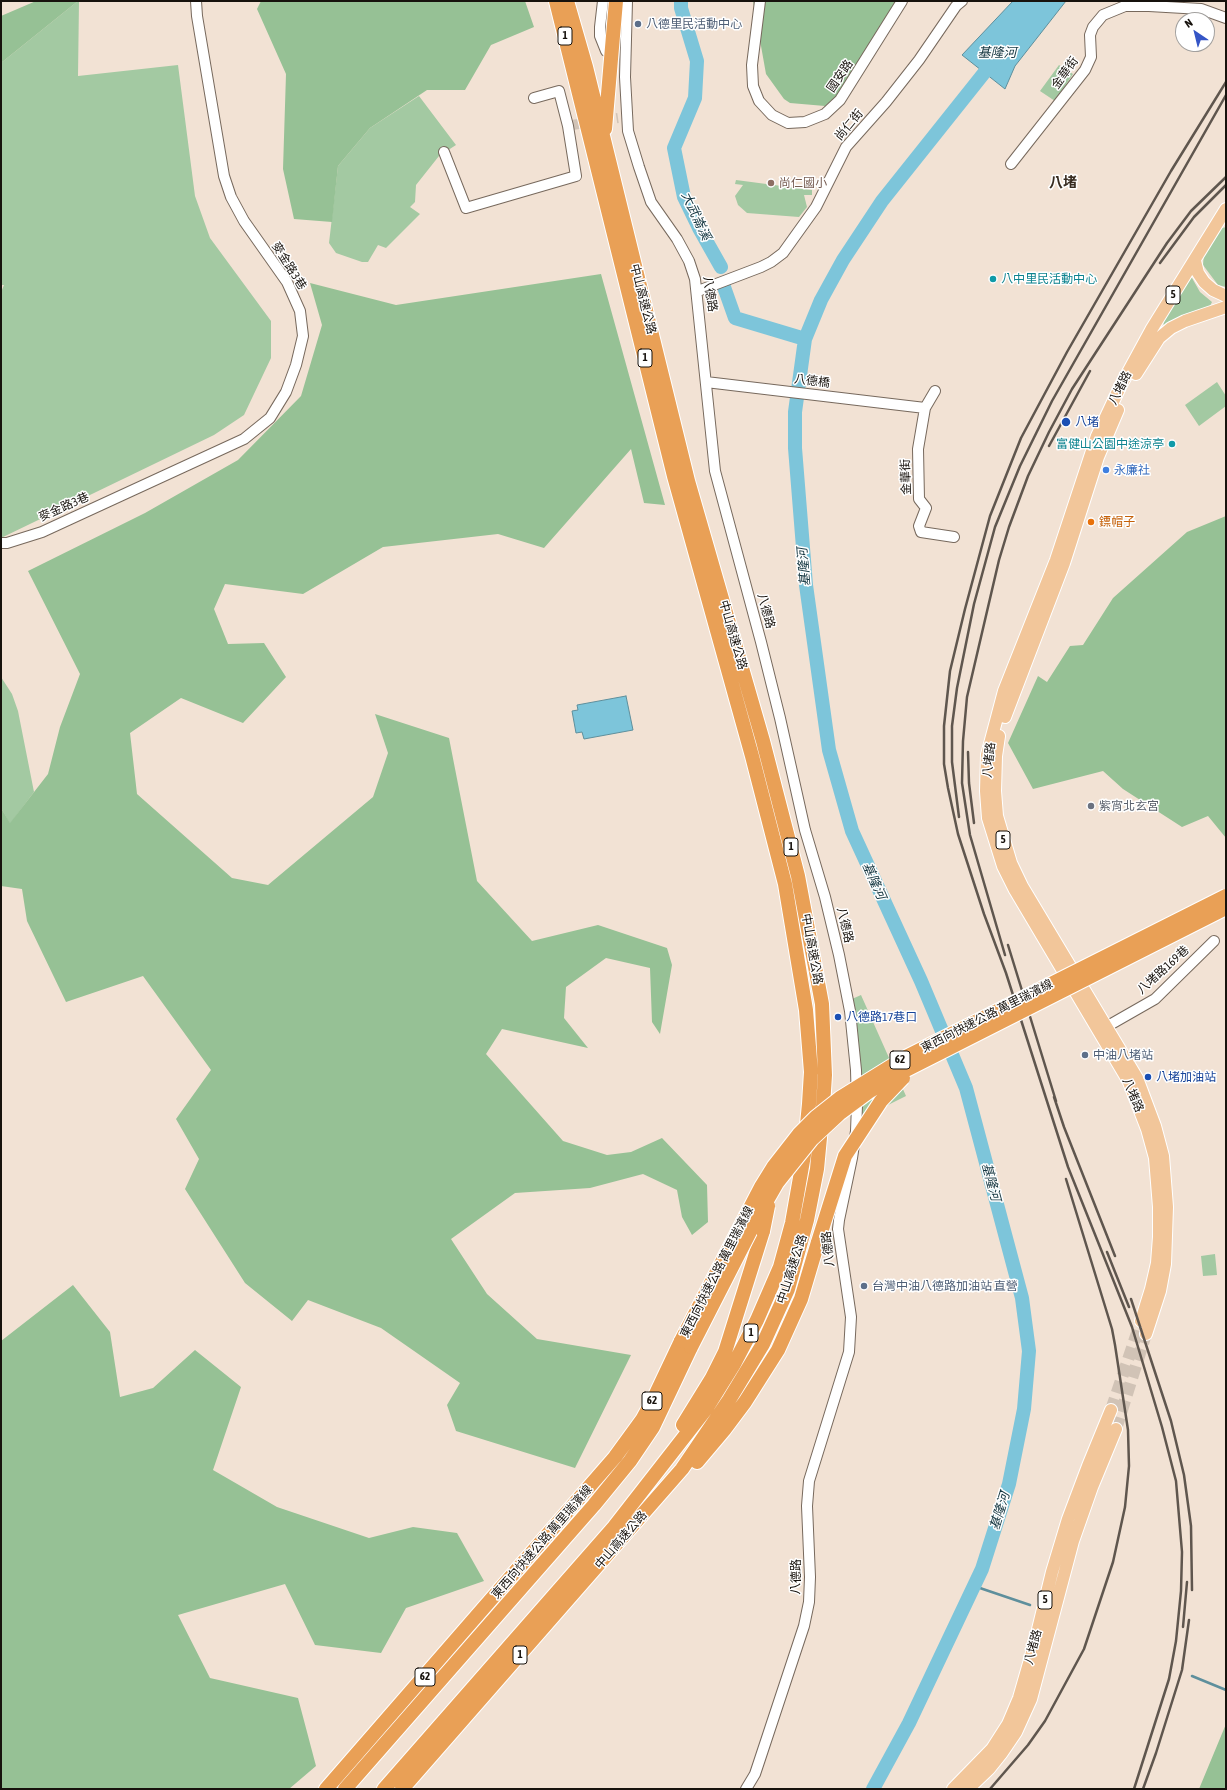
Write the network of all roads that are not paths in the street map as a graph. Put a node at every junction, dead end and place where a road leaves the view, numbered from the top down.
1 (196, 1) edge
2 (548, 1) edge
3 (556, 1) edge
4 (568, 1) edge
5 (603, 1) edge
6 (616, 1) edge
7 (627, 1) edge
8 (760, 1) edge
9 (902, 1) edge
10 (962, 1) edge
11 (1226, 18) edge
12 (606, 51) dead end
13 (618, 67) dead end
14 (574, 70) junction
15 (625, 77) junction
16 (534, 98) dead end
17 (604, 144) junction
18 (444, 152) dead end
19 (1011, 164) dead end
20 (1224, 216) edge
21 (1195, 261) junction
22 (698, 291) junction
23 (1226, 296) edge
24 (1226, 307) edge
25 (706, 382) junction
26 (935, 391) dead end
27 (925, 408) junction
28 (1101, 438) junction
29 (954, 537) dead end
30 (1, 543) edge
31 (1226, 888) edge
32 (1226, 896) edge
33 (1226, 903) edge
34 (1226, 908) edge
35 (1226, 914) edge
36 (1214, 941) dead end
37 (1128, 945) junction
38 (1106, 1027) junction
39 (1141, 1321) tunnel mouth
40 (1146, 1334) tunnel mouth
41 (686, 1344) junction
42 (1112, 1410) tunnel mouth
43 (1116, 1429) tunnel mouth
44 (638, 1521) junction
45 (614, 1527) junction
46 (965, 1785) edge
47 (326, 1789) edge
48 (345, 1789) edge
49 (384, 1789) edge
50 (402, 1789) edge
51 (746, 1789) edge
52 (953, 1789) edge

1 - 30 street, 麥金路3巷
2 - 14 highway
3 - 14 highway, 中山高速公路 / 1
4 - 17 highway, 中山高速公路 / 1
5 - 12 street
6 - 17 highway
7 - 15 street, 八德路
8 - 9 street, 國安路
10 - 22 street, 尚仁街
11 - 19 street, 金華街
13 - 15 street
14 - 45 highway, 中山高速公路 / 1
15 - 22 street, 八德路
16 - 18 street
17 - 44 highway, 中山高速公路 / 1
20 - 21 main road, 八堵路 / 5
21 - 23 main road
21 - 28 main road, 八堵路 / 5
22 - 25 street, 八德路
24 - 28 main road, 八堵路 / 5
25 - 27 street, 八德橋
25 - 51 street, 八德路
26 - 27 street, 金華街
27 - 29 street, 金華街
28 - 38 main road, 八堵路 / 5
28 - 39 main road, 八堵路 / 5
31 - 37 highway, bridge
32 - 37 highway, 東西向快速公路 萬里瑞濱線 / 62, bridge
33 - 45 highway, bridge
34 - 41 highway, 東西向快速公路 萬里瑞濱線 / 62, bridge
35 - 44 highway, bridge
36 - 38 street, 八堵路169巷
37 - 41 highway, 東西向快速公路 萬里瑞濱線 / 62, bridge
38 - 40 main road, 八堵路 / 5
41 - 47 highway, 東西向快速公路 萬里瑞濱線 / 62
41 - 48 highway, 東西向快速公路 萬里瑞濱線 / 62
42 - 46 main road, 八堵路 / 5
43 - 46 main road, 八堵路 / 5
44 - 50 highway, 中山高速公路 / 1
45 - 49 highway, 中山高速公路 / 1
46 - 52 main road, 5

